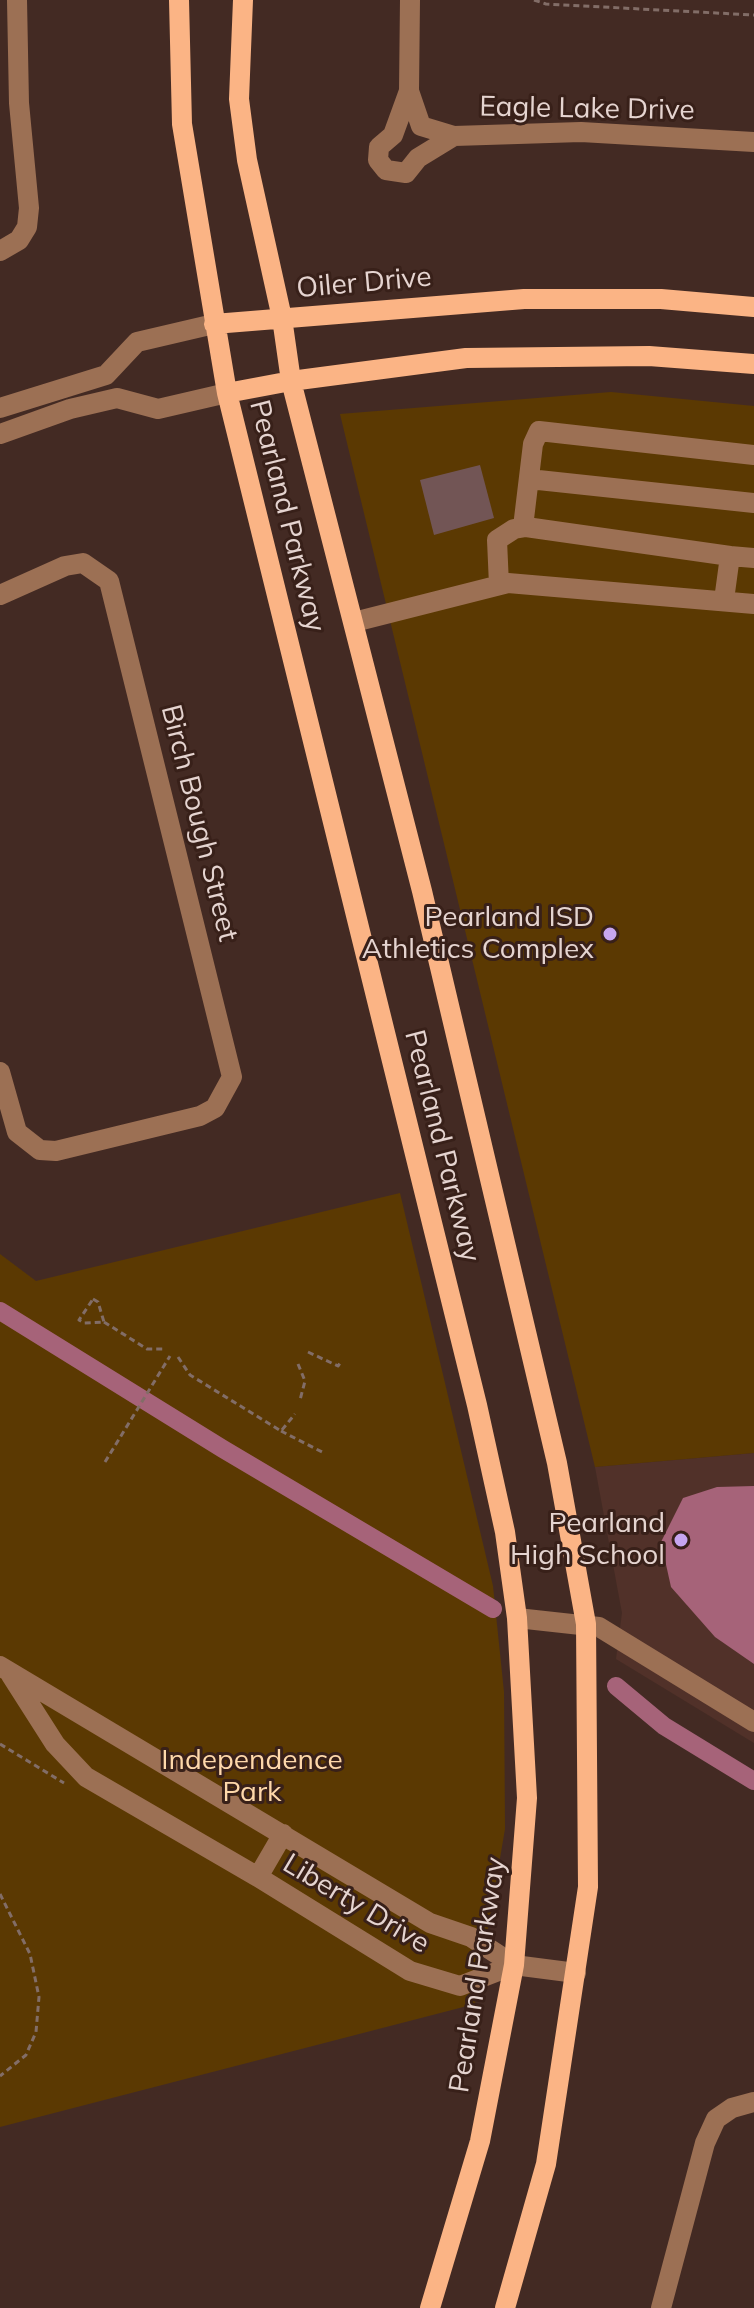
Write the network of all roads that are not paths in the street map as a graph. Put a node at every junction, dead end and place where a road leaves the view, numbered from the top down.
1 (17, 0) edge
2 (179, 0) edge
3 (243, 0) edge
4 (410, 0) edge
5 (8, 29) edge
6 (409, 91) junction
7 (454, 136) junction
8 (754, 142) edge
9 (0, 251) edge
10 (754, 307) edge
11 (282, 318) junction
12 (214, 324) junction
13 (754, 364) edge
14 (291, 381) junction
15 (227, 393) junction
16 (0, 408) edge
17 (0, 434) edge
18 (754, 455) edge
19 (529, 479) junction
20 (754, 503) edge
21 (523, 527) junction
22 (730, 556) junction
23 (754, 558) edge
24 (499, 585) junction
25 (0, 595) edge
26 (724, 600) junction
27 (754, 604) edge
28 (354, 622) junction
29 (0, 1072) edge
30 (517, 1618) junction
31 (586, 1624) junction
32 (4, 1668) edge
33 (754, 1722) edge
34 (283, 1834) junction
35 (258, 1877) junction
36 (514, 1965) junction
37 (576, 1973) junction
38 (754, 2102) edge
39 (430, 2308) edge
40 (505, 2308) edge
41 (661, 2308) edge

1 - 5 street
2 - 12 main road, Pearland Parkway
3 - 11 main road, Pearland Parkway
4 - 6 street
5 - 9 street
6 - 7 street, Eagle Lake Drive
6 - 7 street
7 - 8 street, Eagle Lake Drive
10 - 11 main road, Oiler Drive
11 - 12 main road, Oiler Drive
11 - 14 main road, Pearland Parkway
12 - 15 main road, Pearland Parkway
12 - 16 street, Oiler Drive
13 - 14 main road
14 - 15 main road
14 - 28 main road, Pearland Parkway
15 - 17 street
15 - 30 main road, Pearland Parkway
18 - 19 street
19 - 20 street
19 - 21 street
21 - 22 street
21 - 24 street
22 - 23 street
22 - 26 street
24 - 26 street
24 - 28 street
25 - 29 street, Birch Bough Street
26 - 27 street
28 - 31 main road, Pearland Parkway
30 - 31 street
30 - 36 main road, Pearland Parkway
31 - 33 street
31 - 37 main road, Pearland Parkway
32 - 34 street, Liberty Drive
32 - 35 street
34 - 35 street, Liberty Drive
34 - 36 street, Liberty Drive
35 - 36 street, Liberty Drive
36 - 37 street
36 - 39 main road, Pearland Parkway
37 - 40 main road, Pearland Parkway
38 - 41 street

